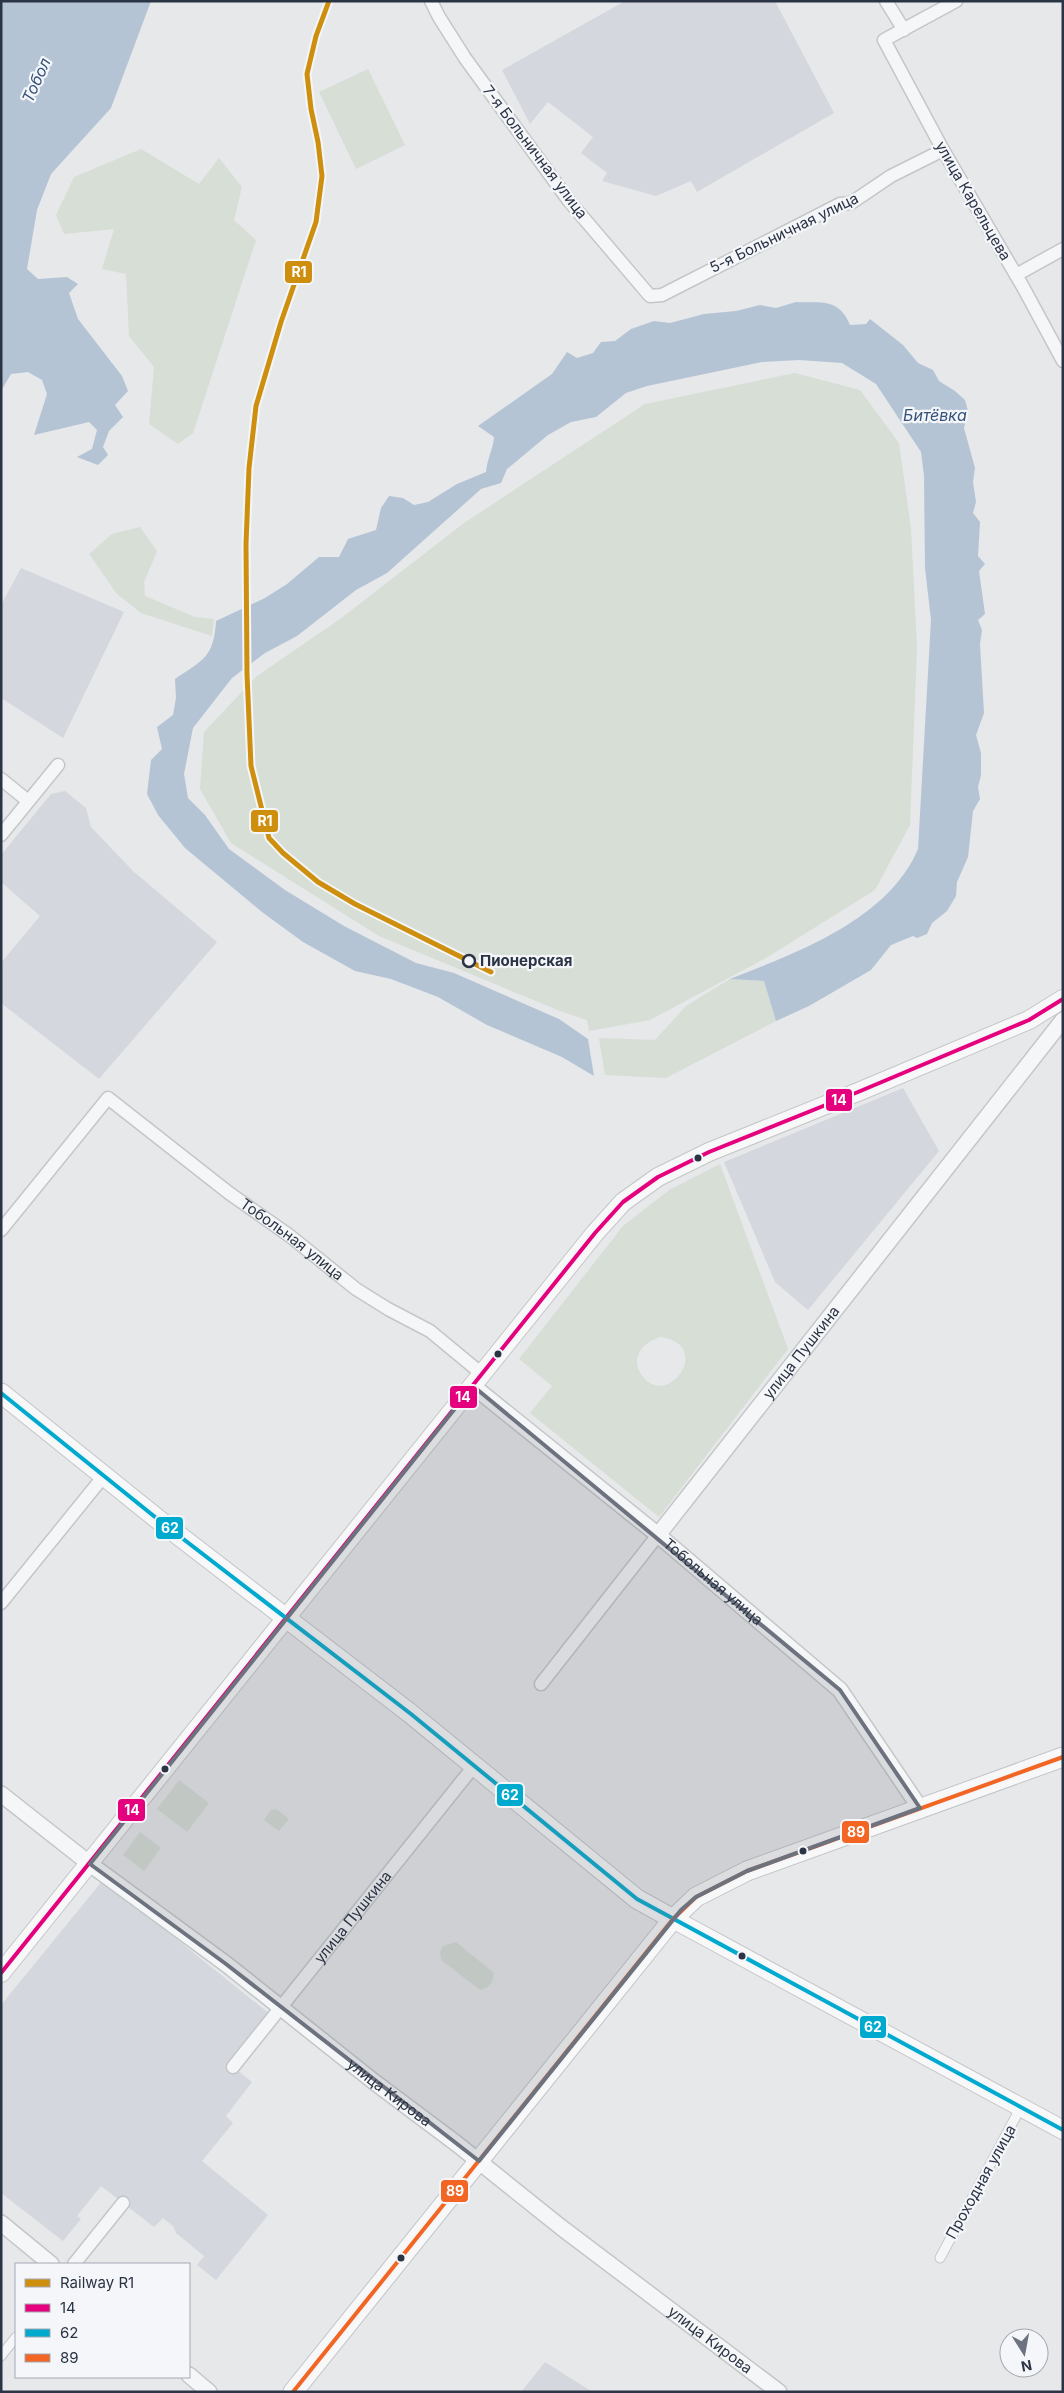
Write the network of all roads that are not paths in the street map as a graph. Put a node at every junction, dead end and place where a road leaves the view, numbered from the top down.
1 (431, 1) edge
2 (886, 1) edge
3 (956, 1) edge
4 (904, 30) junction
5 (943, 150) junction
6 (1063, 249) edge
7 (1016, 275) junction
8 (650, 296) joint
9 (1063, 361) edge
10 (58, 765) dead end
11 (1, 779) edge
12 (28, 801) junction
13 (1, 835) edge
14 (1063, 999) edge
15 (1063, 1020) edge
16 (1, 1230) edge
17 (478, 1380) junction
18 (1, 1393) edge
19 (103, 1477) junction
20 (658, 1535) junction
21 (1, 1603) edge
22 (286, 1618) junction
23 (541, 1684) dead end
24 (1063, 1757) edge
25 (474, 1766) junction
26 (1, 1794) edge
27 (920, 1808) junction
28 (90, 1864) junction
29 (673, 1919) junction
30 (1, 1973) edge
31 (281, 2007) junction
32 (233, 2067) dead end
33 (1022, 2107) junction
34 (1063, 2130) edge
35 (479, 2161) junction
36 (123, 2203) dead end
37 (1, 2223) edge
38 (940, 2258) dead end
39 (50, 2263) edge
40 (75, 2263) edge
41 (15, 2338) edge
42 (1, 2356) edge
43 (190, 2376) edge
44 (209, 2392) edge
45 (293, 2392) edge
46 (779, 2392) edge

1 - 8 street, 7-я Больничная улица
2 - 4 street
3 - 4 street
4 - 5 street, улица Карельцева
5 - 7 street, улица Карельцева
5 - 8 street, 5-я Больничная улица
6 - 7 street
7 - 9 street, улица Карельцева
10 - 12 street
11 - 12 street
12 - 13 street
14 - 17 main road
15 - 20 street, улица Пушкина
16 - 17 street, Тобольная улица
17 - 20 street, Тобольная улица
17 - 22 main road
18 - 19 main road
19 - 21 street
19 - 22 main road
20 - 23 street, улица Пушкина
20 - 27 street, Тобольная улица
22 - 25 main road
22 - 28 main road
24 - 27 main road
25 - 29 main road
25 - 31 street, улица Пушкина
26 - 28 street, улица Кирова
27 - 29 main road
28 - 30 main road
28 - 31 street, улица Кирова
29 - 33 main road
29 - 35 main road
31 - 32 street, улица Пушкина
31 - 35 street, улица Кирова
33 - 34 main road
33 - 38 street, Проходная улица
35 - 45 main road
35 - 46 street, улица Кирова
36 - 40 street
37 - 39 street
41 - 42 street
43 - 44 street

